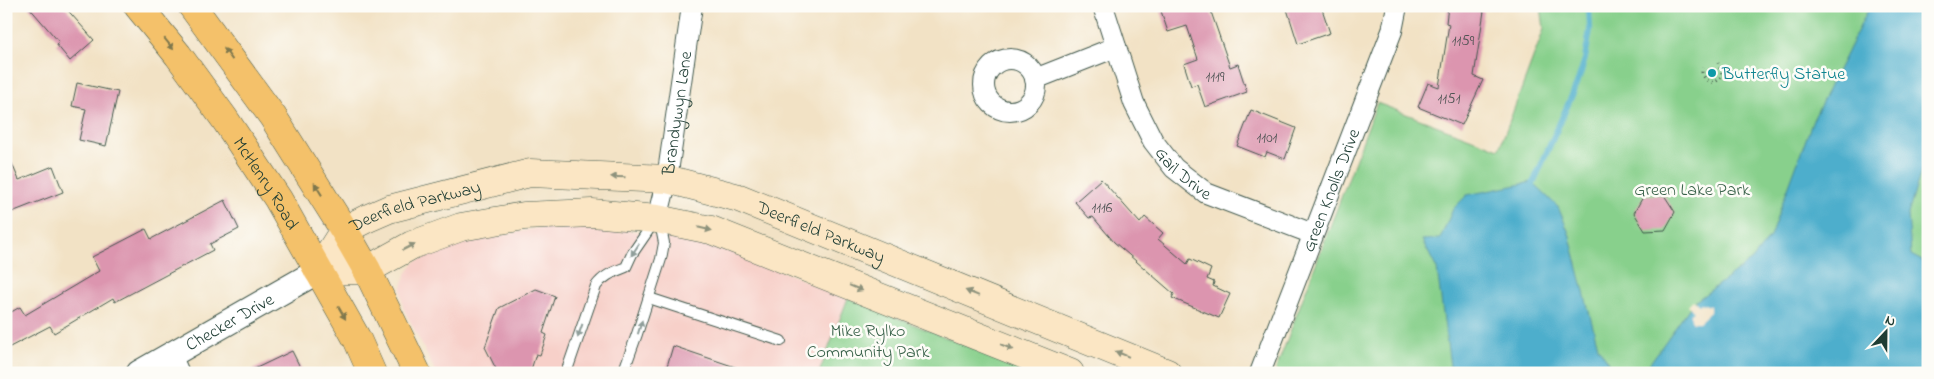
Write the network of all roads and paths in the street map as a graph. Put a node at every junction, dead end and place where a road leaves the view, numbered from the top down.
1 (138, 6) edge
2 (192, 6) edge
3 (692, 6) edge
4 (1102, 6) edge
5 (1397, 6) edge
6 (1116, 47) junction
7 (1718, 63) dead end
8 (1703, 67) dead end
9 (1036, 79) dead end
10 (667, 179) junction
11 (657, 219) junction
12 (344, 230) junction
13 (1313, 234) junction
14 (367, 270) junction
15 (318, 271) junction
16 (649, 298) junction
17 (781, 341) dead end
18 (175, 364) edge
19 (139, 373) edge
20 (372, 373) edge
21 (416, 373) edge
22 (566, 373) edge
23 (623, 373) edge
24 (1070, 373) edge
25 (1168, 373) edge
26 (1260, 373) edge

1 -> 15 main road, McHenry Road
12 -> 2 main road
3 - 10 street, Brandywyn Lane
4 - 6 street, Gail Drive
5 - 13 street, Green Knolls Drive
6 - 9 street
6 - 13 street, Gail Drive
7 - 8 path
10 - 11 street, Brandywyn Lane
10 -> 12 main road, Deerfield Parkway
25 -> 10 main road, Deerfield Parkway
14 -> 11 main road, Deerfield Parkway
11 - 16 lane
11 -> 22 lane
11 -> 24 main road, Deerfield Parkway
12 - 14 main road
12 - 15 main road, Deerfield Parkway
13 - 26 street, Green Knolls Drive
14 - 15 main road, Deerfield Parkway
14 - 21 main road
15 - 18 street, Checker Drive
15 -> 20 main road, McHenry Road
16 - 17 lane
23 -> 16 lane
18 - 19 street, Checker Drive

